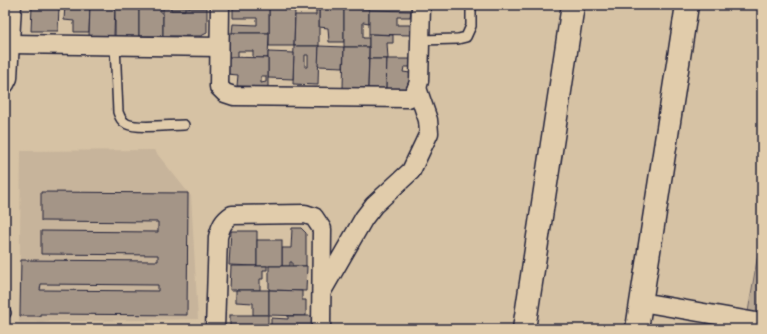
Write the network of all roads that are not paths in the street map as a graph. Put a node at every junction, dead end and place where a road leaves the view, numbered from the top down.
1 (12, 5) edge
2 (220, 5) edge
3 (421, 5) edge
4 (471, 5) edge
5 (573, 5) edge
6 (687, 5) edge
7 (420, 40) junction
8 (11, 44) junction
9 (115, 45) junction
10 (219, 47) junction
11 (5, 84) edge
12 (417, 88) junction
13 (184, 125) dead end
14 (321, 292) junction
15 (641, 302) junction
16 (762, 323) edge
17 (215, 329) edge
18 (321, 329) edge
19 (524, 329) edge
20 (637, 329) edge

1 - 8 street
2 - 10 street
3 - 7 street
4 - 7 lane
5 - 19 highway
6 - 15 highway
7 - 12 street
8 - 9 street
8 - 11 street
9 - 10 street
9 - 13 lane
10 - 12 street
12 - 14 street
14 - 17 street
14 - 18 street
15 - 16 street
15 - 20 highway

